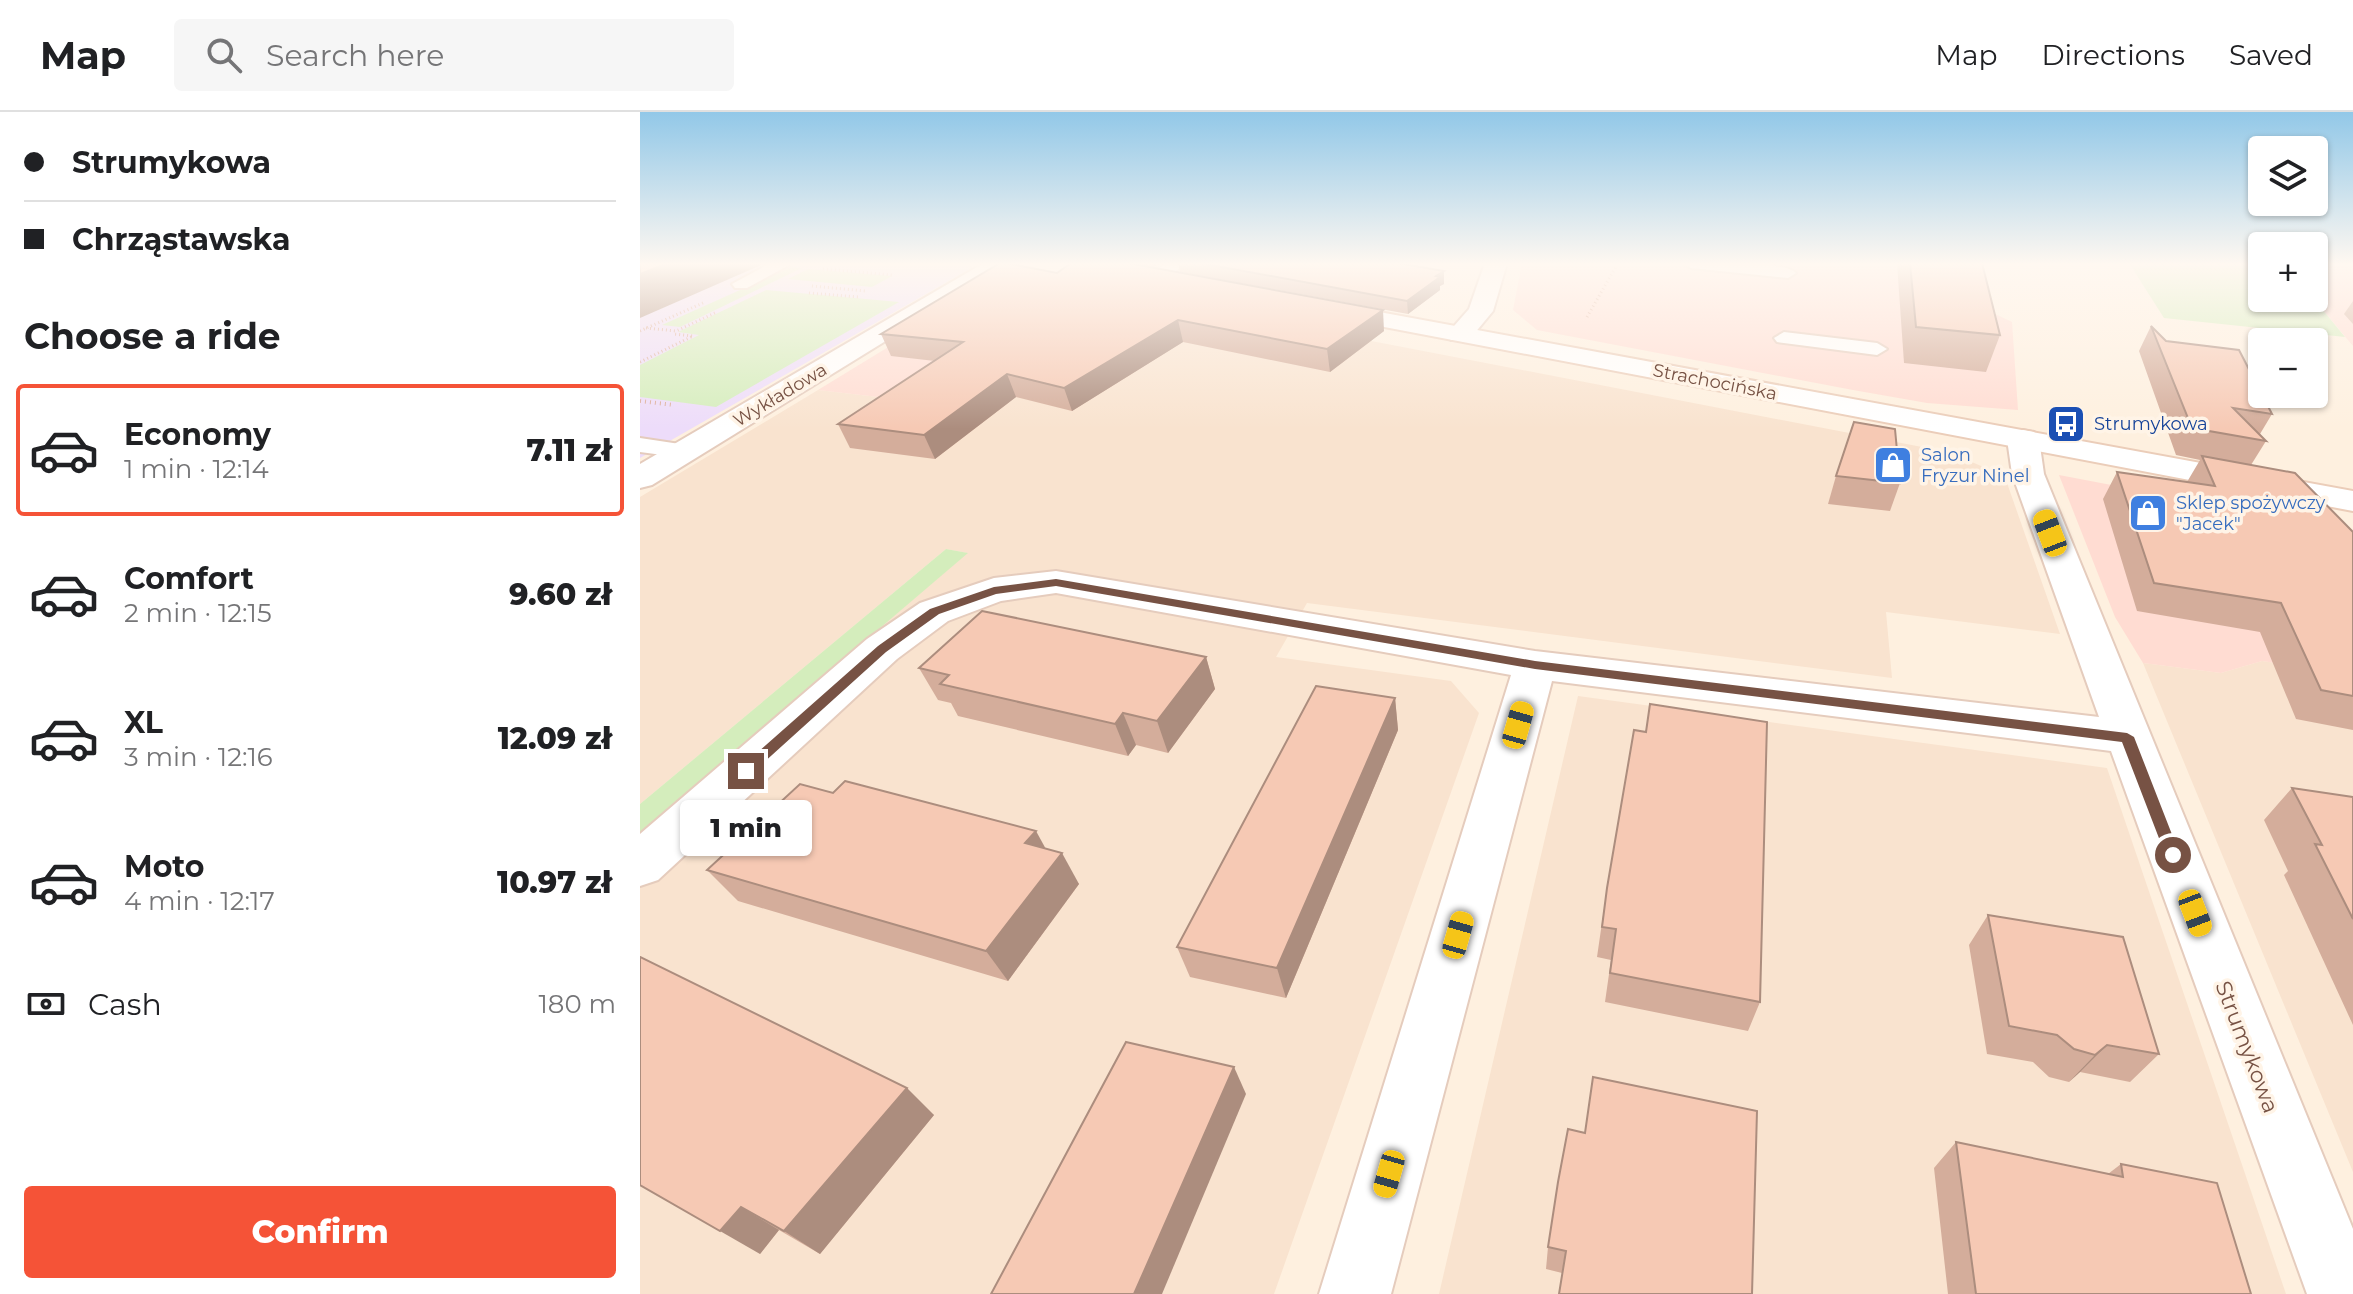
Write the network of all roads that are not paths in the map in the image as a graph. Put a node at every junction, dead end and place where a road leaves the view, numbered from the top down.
1 (908, 318) edge
2 (1373, 318) edge
3 (1474, 318) edge
4 (1460, 334) junction
5 (1784, 338) dead end
6 (1877, 349) dead end
7 (2023, 439) junction
8 (640, 445) edge
9 (685, 451) junction
10 (640, 478) edge
11 (2353, 501) edge
12 (1535, 665) junction
13 (2127, 737) junction
14 (640, 865) edge
15 (1355, 1294) edge
16 (2343, 1294) edge

1 - 9 street, Wykładowa
2 - 4 street, Strachocińska
3 - 4 street
4 - 7 street, Strachocińska
5 - 6 lane
7 - 11 street, Strachocińska
7 - 13 street, Strumykowa
8 - 9 lane
9 - 10 street, Wykładowa
12 - 13 street
12 - 14 street
12 - 15 street
13 - 16 street, Strumykowa

